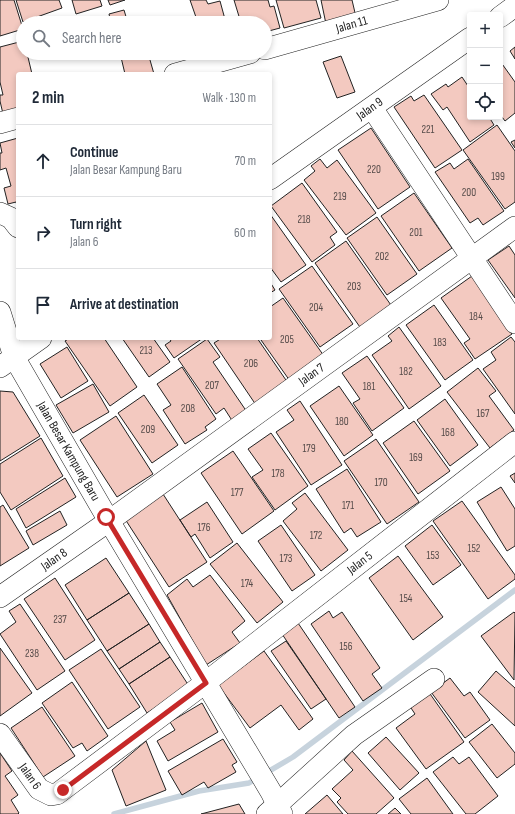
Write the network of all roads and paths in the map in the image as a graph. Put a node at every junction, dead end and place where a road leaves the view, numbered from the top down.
1 (438, 0) edge
2 (515, 6) edge
3 (503, 15) edge
4 (467, 40) edge
5 (272, 47) edge
6 (225, 60) edge
7 (182, 72) edge
8 (372, 108) junction
9 (16, 119) edge
10 (0, 123) edge
11 (272, 178) edge
12 (0, 213) edge
13 (16, 224) edge
14 (515, 227) edge
15 (472, 258) junction
16 (0, 312) edge
17 (515, 323) edge
18 (38, 340) edge
19 (7, 362) edge
20 (515, 442) edge
21 (109, 521) junction
22 (0, 597) edge
23 (434, 679) dead end
24 (206, 683) junction
25 (0, 734) edge
26 (274, 806) edge

1 - 5 street, Jalan 11
2 - 3 street
4 - 8 street, Jalan 9
6 - 7 street
8 - 11 street, Jalan 9
8 - 15 street
9 - 10 street
12 - 13 street
14 - 15 street, Jalan 7
15 - 17 street
15 - 21 street, Jalan 7
16 - 19 street, Jalan Besar Kampung Baru
18 - 19 street
19 - 21 street, Jalan Besar Kampung Baru
20 - 24 street, Jalan 5
21 - 22 street, Jalan 8
21 - 24 street, Jalan Besar Kampung Baru
23 - 26 street
24 - 25 street, Jalan 6
24 - 26 street, Jalan Besar Kampung Baru

